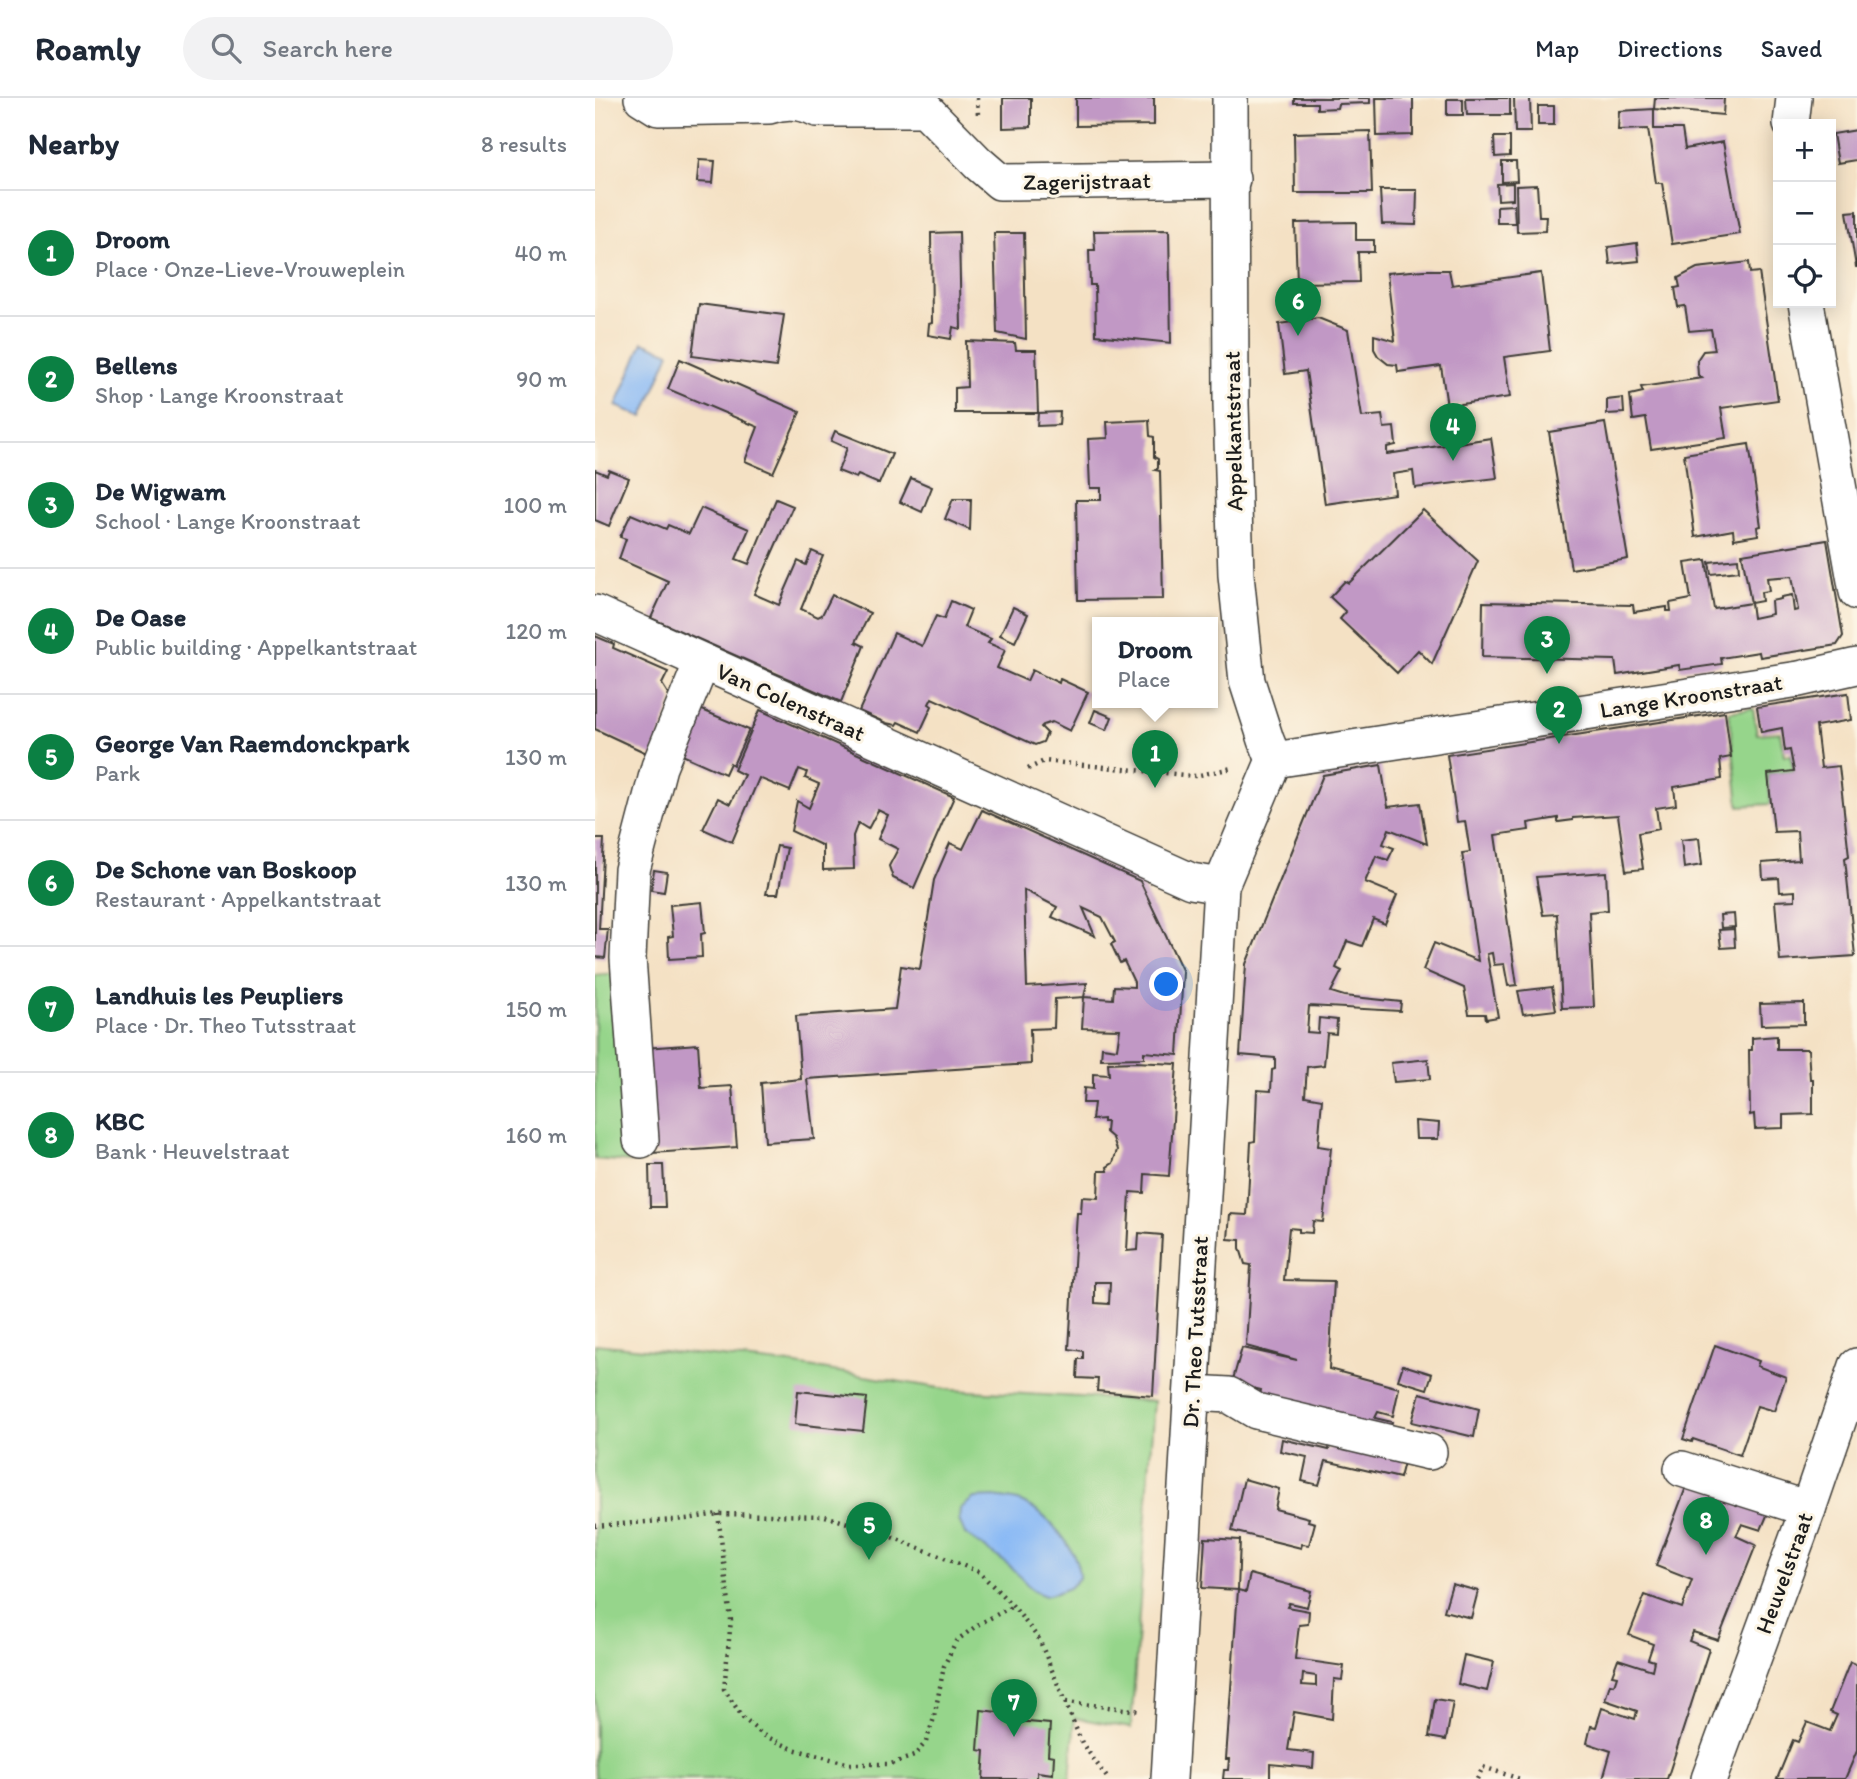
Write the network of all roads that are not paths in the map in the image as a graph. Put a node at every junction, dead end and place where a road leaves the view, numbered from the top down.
1 (642, 98) edge
2 (1230, 98) edge
3 (1794, 98) edge
4 (1792, 119) edge
5 (1232, 179) junction
6 (1807, 308) edge
7 (1857, 592) edge
8 (595, 613) edge
9 (702, 662) junction
10 (1857, 666) edge
11 (1274, 760) junction
12 (1221, 886) junction
13 (641, 1140) dead end
14 (1855, 1381) edge
15 (1192, 1393) junction
16 (1429, 1452) dead end
17 (1682, 1469) dead end
18 (1808, 1509) junction
19 (1169, 1779) edge
20 (1709, 1779) edge

1 - 5 street, Zagerijstraat
2 - 5 street, Appelkantstraat
3 - 4 street
5 - 11 street, Appelkantstraat
6 - 7 street
8 - 9 street, Van Colenstraat
9 - 12 street, Van Colenstraat
9 - 13 street
10 - 11 street, Lange Kroonstraat
11 - 12 street, Dr. Theo Tutsstraat
12 - 15 street, Dr. Theo Tutsstraat
14 - 18 street, Heuvelstraat
15 - 16 street
15 - 19 street, Dr. Theo Tutsstraat
17 - 18 street
18 - 20 street, Heuvelstraat

